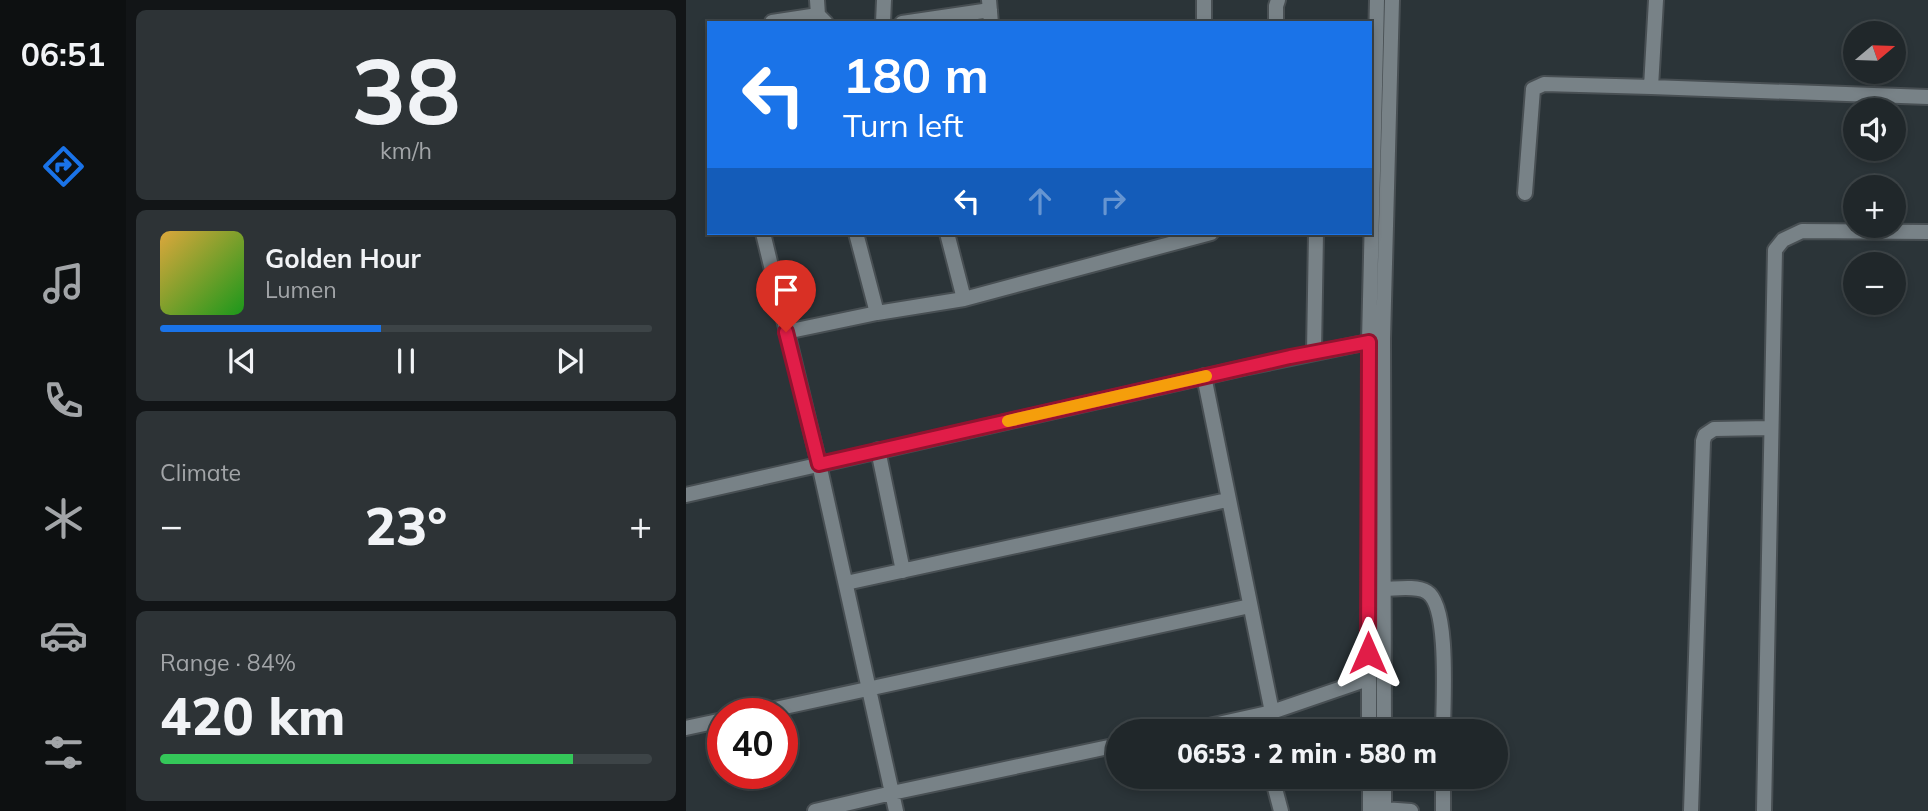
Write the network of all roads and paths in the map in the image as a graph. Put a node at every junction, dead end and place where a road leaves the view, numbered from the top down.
1 (817, 0) edge
2 (884, 0) edge
3 (1204, 0) edge
4 (1278, 0) edge
5 (1377, 0) edge
6 (1392, 0) edge
7 (1656, 0) edge
8 (990, 11) edge
9 (822, 19) edge
10 (789, 21) edge
11 (883, 21) edge
12 (917, 21) edge
13 (1204, 21) edge
14 (1276, 21) edge
15 (1651, 87) junction
16 (1928, 97) edge
17 (1525, 193) dead end
18 (1928, 232) edge
19 (763, 235) edge
20 (857, 235) edge
21 (948, 235) edge
22 (1148, 235) edge
23 (1204, 235) edge
24 (1317, 235) edge
25 (1151, 249) junction
26 (964, 299) junction
27 (877, 313) junction
28 (786, 332) junction
29 (1376, 341) junction
30 (1314, 352) junction
31 (1204, 376) junction
32 (1770, 428) junction
33 (878, 450) junction
34 (819, 464) junction
35 (686, 495) edge
36 (1227, 499) junction
37 (903, 571) junction
38 (846, 583) junction
39 (1383, 589) junction
40 (1250, 606) junction
41 (1368, 679) junction
42 (870, 688) junction
43 (798, 704) edge
44 (1272, 712) junction
45 (1256, 716) junction
46 (1242, 719) edge
47 (1257, 719) edge
48 (1369, 719) edge
49 (1384, 719) edge
50 (1443, 719) edge
51 (707, 724) edge
52 (686, 729) edge
53 (1106, 748) edge
54 (1275, 789) edge
55 (1373, 789) edge
56 (1381, 789) edge
57 (1443, 789) edge
58 (892, 793) junction
59 (1377, 810) edge
60 (815, 811) edge
61 (896, 811) edge
62 (1281, 811) edge
63 (1410, 811) edge
64 (1443, 811) edge
65 (1691, 811) edge
66 (1765, 811) edge

1 - 9 street
2 - 11 street
3 - 13 street
4 - 14 street
5 - 29 street
6 - 29 street
7 - 15 street
8 - 12 street
9 - 10 street
15 - 16 street
15 - 17 street
18 - 32 street
19 - 28 street
20 - 27 street
21 - 26 street
22 - 25 street
23 - 25 street
24 - 30 street
25 - 26 street
26 - 27 street
27 - 28 street
28 - 34 street
29 - 30 street
29 - 39 street
29 - 41 street
30 - 31 street
31 - 33 street
31 - 36 street
32 - 65 street
32 - 66 street
33 - 34 street
33 - 37 street
34 - 35 street
34 - 38 street
36 - 37 street
36 - 40 street
37 - 38 street
38 - 42 street
39 - 49 street
39 - 50 street
40 - 42 street
40 - 44 street
41 - 44 street
41 - 48 street
42 - 43 street
42 - 58 street
44 - 45 street
45 - 46 street
45 - 47 street
51 - 52 street
53 - 58 street
54 - 62 street
55 - 59 street
56 - 59 street
57 - 64 street
58 - 60 street
58 - 61 street
59 - 63 street

